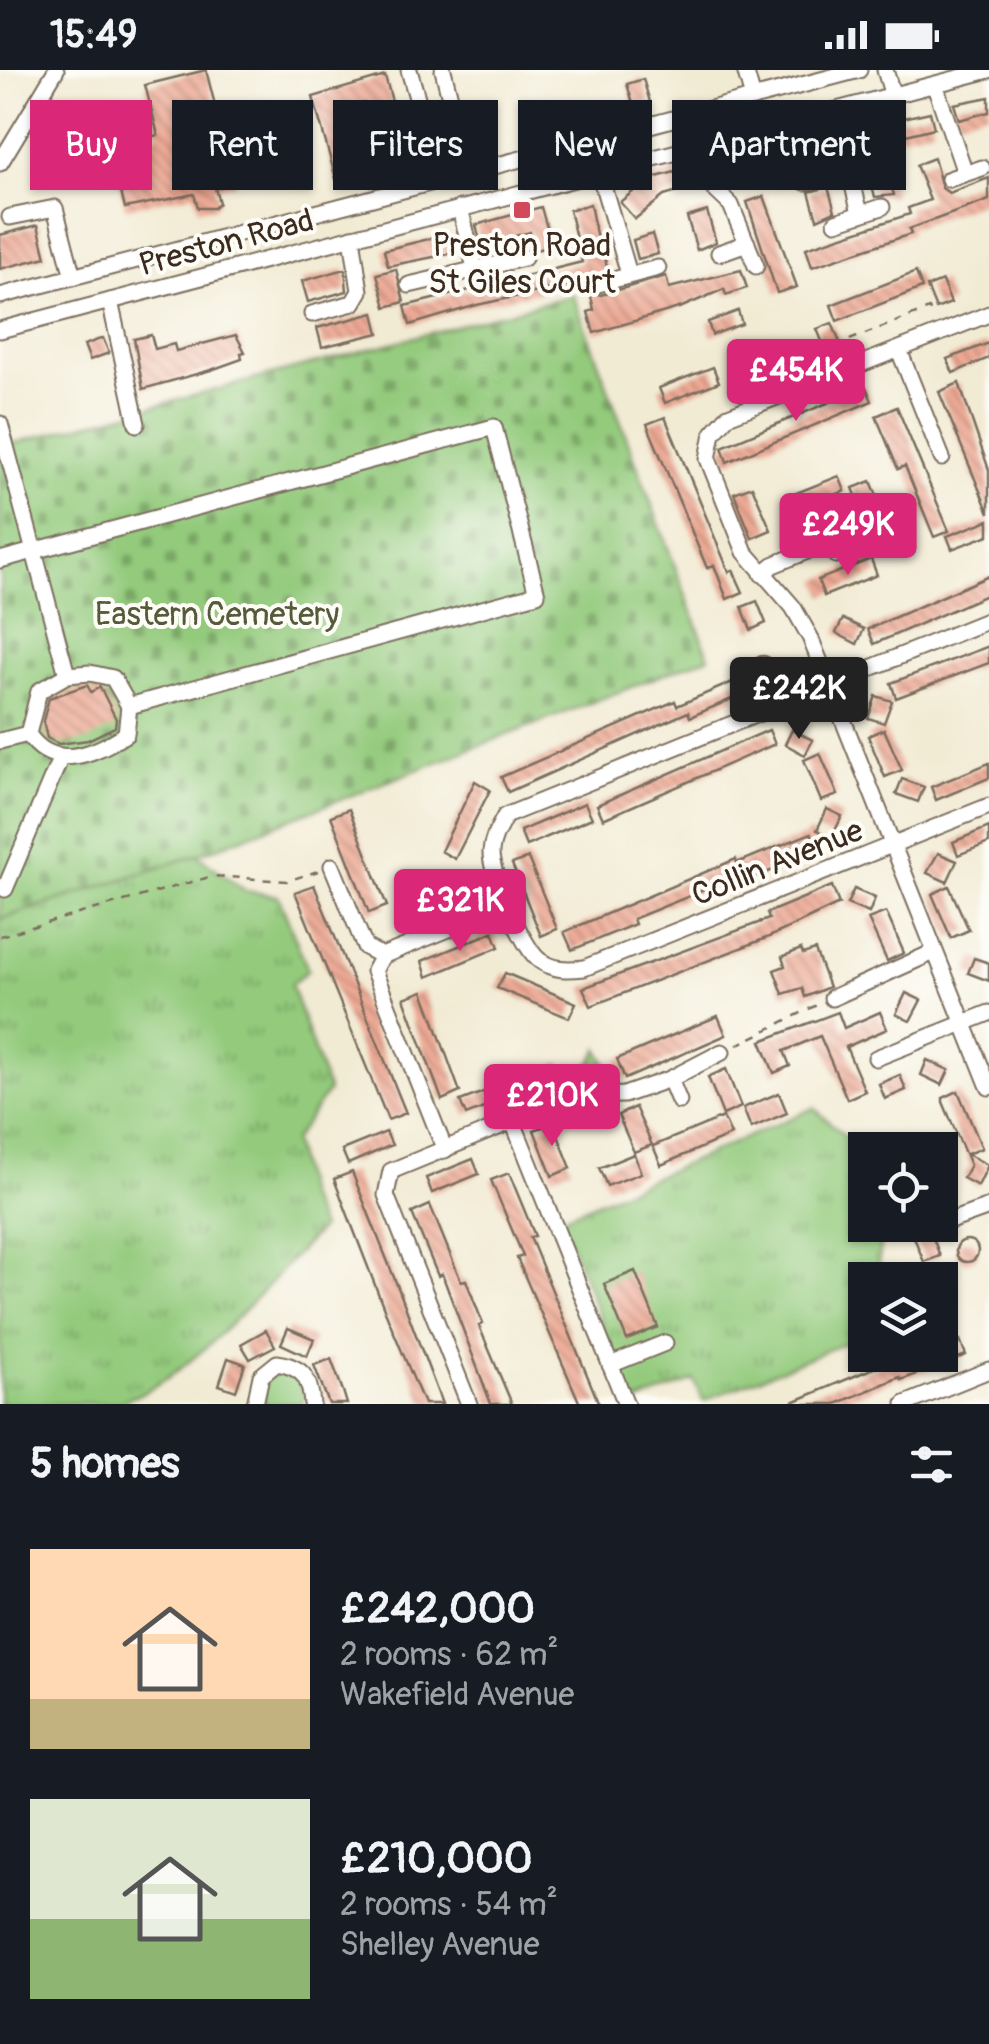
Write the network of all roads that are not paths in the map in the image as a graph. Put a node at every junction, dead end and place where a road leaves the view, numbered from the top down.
1 (56, 70) edge
2 (409, 70) edge
3 (443, 70) edge
4 (745, 70) edge
5 (859, 70) edge
6 (885, 70) edge
7 (989, 70) edge
8 (935, 85) junction
9 (893, 96) junction
10 (753, 98) junction
11 (418, 100) edge
12 (450, 100) edge
13 (877, 100) edge
14 (0, 163) edge
15 (498, 166) edge
16 (982, 168) dead end
17 (410, 190) edge
18 (530, 190) edge
19 (605, 190) edge
20 (715, 190) edge
21 (855, 190) edge
22 (882, 207) dead end
23 (460, 208) junction
24 (860, 212) junction
25 (10, 217) dead end
26 (836, 222) dead end
27 (238, 236) junction
28 (352, 236) junction
29 (747, 243) junction
30 (720, 254) dead end
31 (524, 258) dead end
32 (247, 265) junction
33 (756, 266) dead end
34 (475, 268) junction
35 (658, 268) dead end
36 (629, 274) junction
37 (74, 278) junction
38 (598, 284) dead end
39 (408, 285) dead end
40 (0, 296) edge
41 (110, 301) junction
42 (312, 314) dead end
43 (989, 314) edge
44 (0, 330) edge
45 (899, 350) junction
46 (0, 424) edge
47 (137, 424) dead end
48 (942, 458) dead end
49 (830, 541) dead end
50 (35, 551) junction
51 (0, 560) edge
52 (762, 574) junction
53 (989, 620) edge
54 (67, 675) junction
55 (827, 688) junction
56 (129, 706) junction
57 (28, 734) junction
58 (0, 741) edge
59 (60, 759) junction
60 (989, 806) edge
61 (890, 847) junction
62 (332, 866) road end
63 (5, 888) dead end
64 (508, 905) junction
65 (934, 952) junction
66 (382, 956) junction
67 (832, 998) road end
68 (989, 1013) edge
69 (963, 1023) junction
70 (722, 1052) road end
71 (876, 1058) dead end
72 (670, 1079) junction
73 (989, 1086) edge
74 (679, 1101) dead end
75 (513, 1122) junction
76 (445, 1150) junction
77 (989, 1207) edge
78 (958, 1219) edge
79 (665, 1343) dead end
80 (610, 1365) junction
81 (989, 1370) edge
82 (255, 1404) edge
83 (312, 1404) edge
84 (470, 1404) edge
85 (626, 1404) edge
86 (905, 1404) edge

1 - 14 street
2 - 11 street
3 - 12 street
4 - 10 street
5 - 10 street, Preston Road
6 - 9 street
7 - 8 street, Preston Road
8 - 9 street, Preston Road
8 - 16 street
9 - 13 street, Preston Road
10 - 15 street, Preston Road
17 - 27 street, Preston Road
18 - 23 street, Preston Road
19 - 36 street
20 - 29 street
21 - 24 street
22 - 24 street
23 - 28 street, Preston Road
23 - 34 street
24 - 26 street
25 - 37 street
27 - 32 street
27 - 37 street, Preston Road
28 - 32 street, Preston Road
28 - 42 street
29 - 30 street
29 - 33 street
31 - 34 street
32 - 41 street, Preston Road
34 - 39 street
35 - 36 street
36 - 38 street
37 - 40 street, Preston Road
41 - 44 street, Preston Road
41 - 47 street
43 - 45 street
45 - 48 street
45 - 52 street
46 - 50 street
49 - 52 street
50 - 51 street
50 - 54 street
50 - 56 street
52 - 55 street
53 - 55 street
54 - 56 street
54 - 57 street
55 - 61 street
55 - 64 street
56 - 59 street
57 - 58 street
57 - 59 street
59 - 63 street
60 - 61 street, Collin Avenue
61 - 64 street, Collin Avenue
61 - 65 street
62 - 66 street
64 - 66 street
65 - 67 street
65 - 69 street
66 - 76 street
68 - 69 street
69 - 71 street
69 - 73 street
70 - 72 street
72 - 74 street
72 - 75 street
75 - 76 street
75 - 80 street
76 - 84 street
77 - 78 street
79 - 80 street
80 - 85 street
81 - 86 street
82 - 83 street

